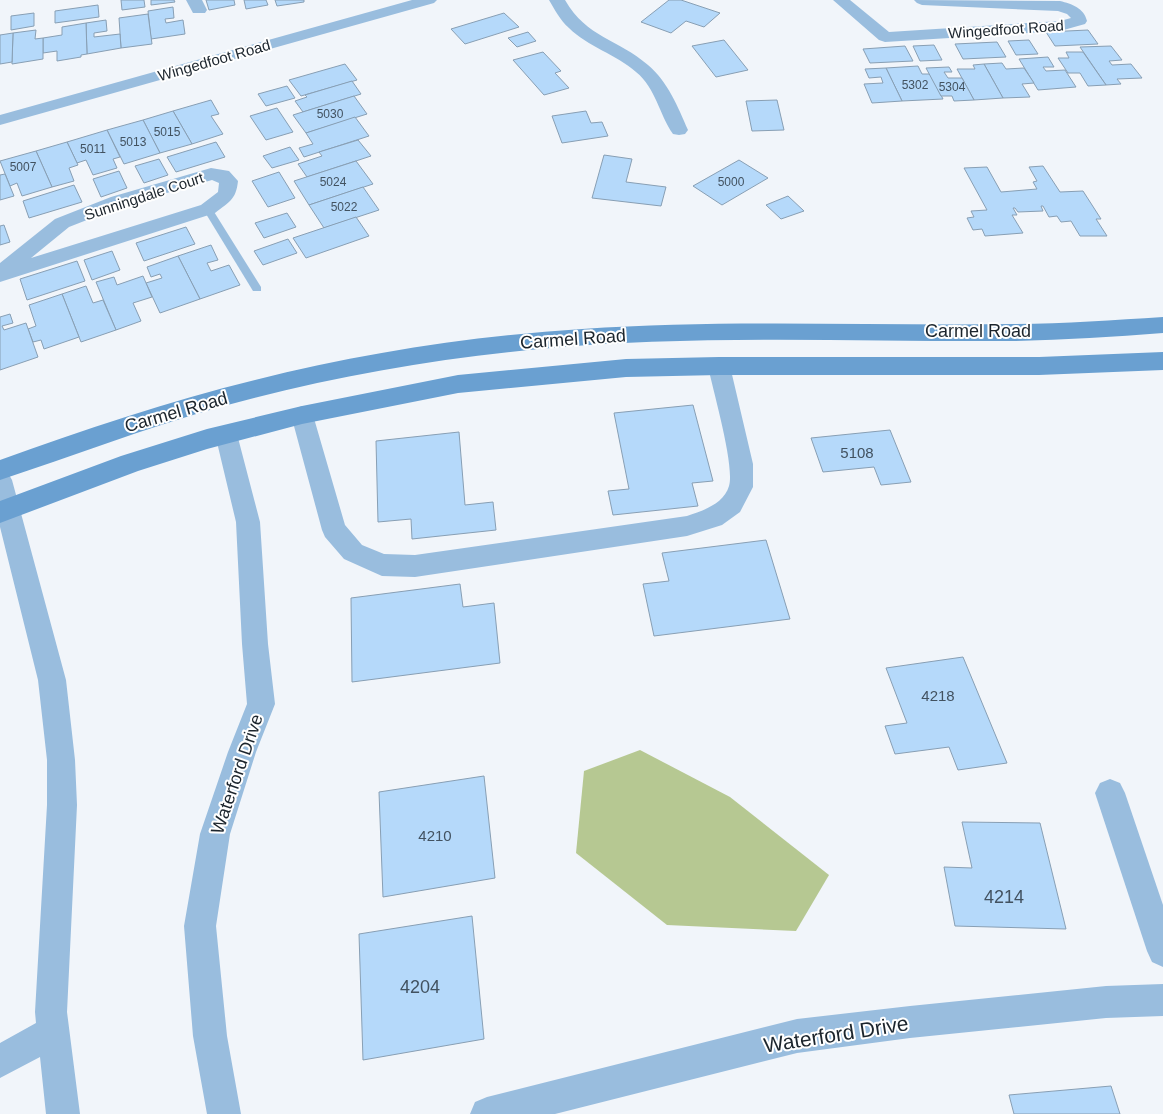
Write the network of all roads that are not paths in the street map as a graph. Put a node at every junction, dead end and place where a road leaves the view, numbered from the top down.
1 (429, 0) edge
2 (556, 0) edge
3 (841, 0) edge
4 (922, 0) edge
5 (0, 120) edge
6 (679, 130) dead end
7 (208, 209) junction
8 (0, 274) edge
9 (257, 289) dead end
10 (1163, 325) edge
11 (1163, 360) edge
12 (719, 366) junction
13 (302, 415) junction
14 (226, 434) junction
15 (0, 470) edge
16 (0, 480) edge
17 (4, 510) edge
18 (1110, 793) dead end
19 (1163, 951) edge
20 (1163, 1000) edge
21 (52, 1032) junction
22 (0, 1061) edge
23 (63, 1114) edge
24 (224, 1114) edge
25 (487, 1114) edge

1 - 5 street, Wingedfoot Road
2 - 6 street
3 - 4 street, Wingedfoot Road
7 - 8 street, Sunningdale Court
7 - 8 street, Sunningdale Court
7 - 9 lane
10 - 15 main road, Carmel Road
11 - 12 main road, Carmel Road
12 - 13 main road, Carmel Road
12 - 13 street
13 - 14 main road, Carmel Road
14 - 17 main road, Carmel Road
14 - 24 street, Waterford Drive
16 - 17 street
17 - 21 street
18 - 19 street
20 - 25 street, Waterford Drive
21 - 22 street
21 - 23 street

